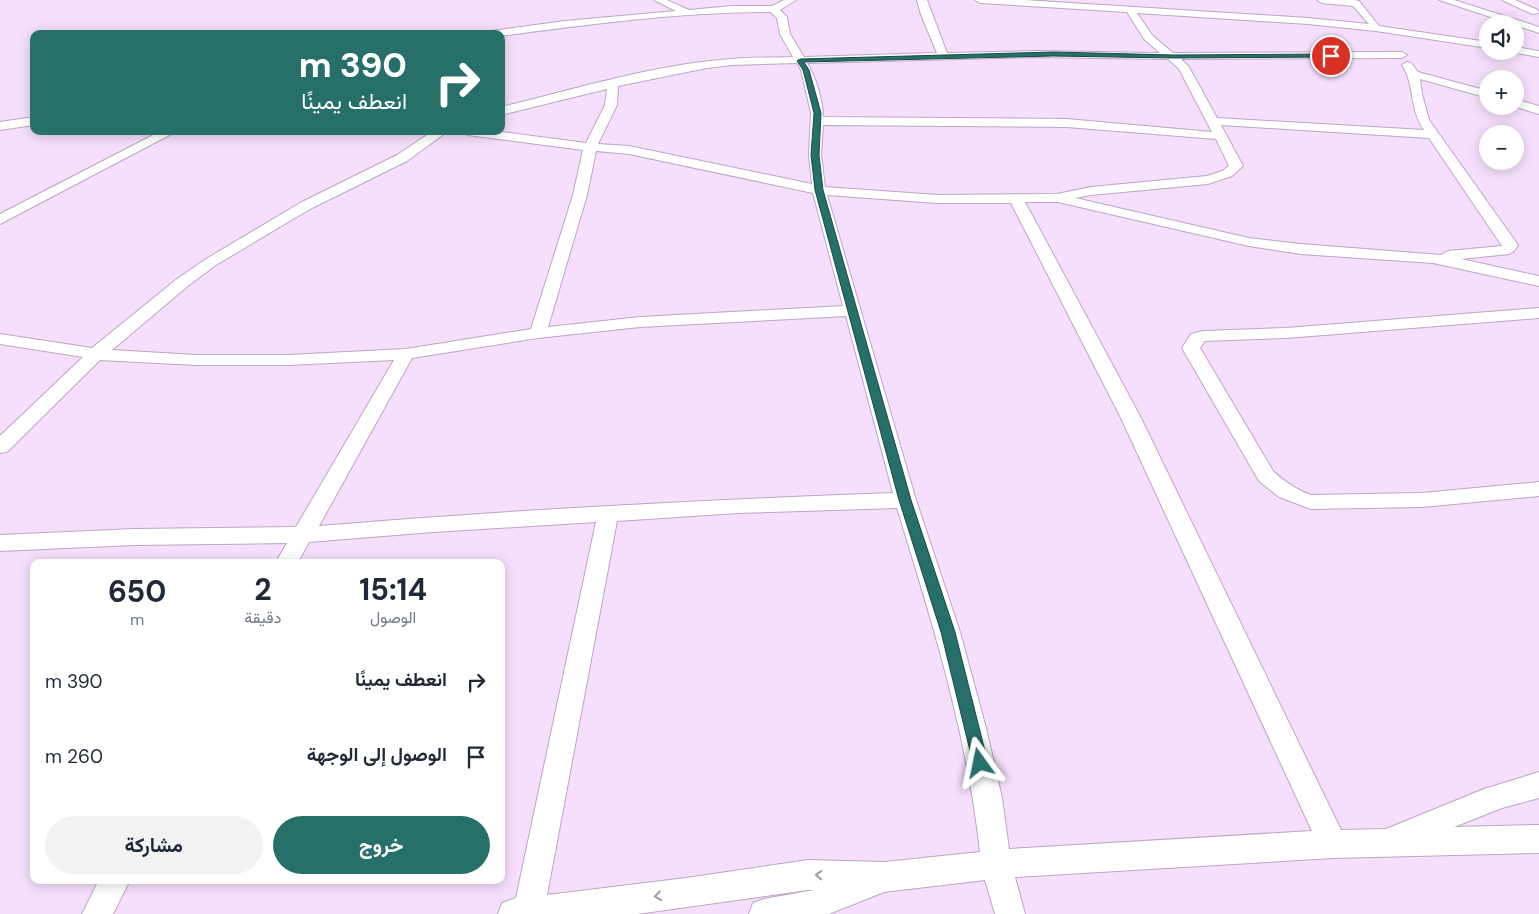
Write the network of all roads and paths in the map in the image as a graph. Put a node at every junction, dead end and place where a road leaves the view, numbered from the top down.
1 (659, 0) edge
2 (791, 0) edge
3 (922, 0) edge
4 (980, 0) edge
5 (1322, 0) edge
6 (1444, 0) edge
7 (1507, 0) edge
8 (774, 9) junction
9 (1130, 10) junction
10 (1538, 13) edge
11 (690, 14) junction
12 (1376, 28) junction
13 (1539, 30) edge
14 (1392, 31) junction
15 (505, 32) edge
16 (1479, 44) edge
17 (1524, 52) edge
18 (1539, 54) edge
19 (1402, 55) junction
20 (943, 56) junction
21 (1174, 56) junction
22 (800, 61) junction
23 (1414, 74) junction
24 (613, 84) junction
25 (1479, 92) edge
26 (1524, 106) edge
27 (505, 110) edge
28 (1539, 110) edge
29 (818, 121) junction
30 (1212, 121) junction
31 (30, 122) edge
32 (0, 126) edge
33 (1431, 134) junction
34 (164, 135) edge
35 (436, 135) edge
36 (492, 135) edge
37 (1219, 136) junction
38 (590, 147) junction
39 (819, 190) junction
40 (1057, 198) junction
41 (1017, 200) junction
42 (0, 220) edge
43 (1433, 258) junction
44 (1539, 281) edge
45 (852, 312) junction
46 (1539, 313) edge
47 (538, 333) junction
48 (0, 339) edge
49 (96, 354) junction
50 (406, 354) junction
51 (0, 447) edge
52 (1539, 489) edge
53 (905, 500) junction
54 (608, 514) junction
55 (302, 536) junction
56 (0, 543) edge
57 (289, 559) edge
58 (1539, 785) edge
59 (1539, 839) edge
60 (1333, 844) junction
61 (1381, 844) junction
62 (996, 864) junction
63 (885, 877) junction
64 (113, 884) edge
65 (521, 913) edge
66 (97, 914) edge
67 (764, 914) edge
68 (1010, 914) edge

1 - 11 street
2 - 8 street
3 - 20 street
4 - 9 street
5 - 12 street
6 - 13 street
7 - 10 street
8 - 11 street
8 - 22 street
9 - 12 street
9 - 21 street
11 - 15 street
12 - 14 street
14 - 16 street
14 - 19 street
17 - 18 street
19 - 21 street
19 - 23 street
20 - 21 street
20 - 22 street
21 - 30 street
22 - 24 street
22 - 29 street
23 - 25 street
23 - 33 street
24 - 27 street
24 - 38 street
26 - 28 street
29 - 37 street
29 - 39 street
30 - 33 street
30 - 37 street
31 - 32 street
33 - 43 street
34 - 42 street
35 - 49 street
36 - 38 street
37 - 40 street
38 - 39 street
38 - 47 street
39 - 41 street
39 - 45 street
40 - 41 street
40 - 43 street
41 - 60 street
43 - 44 street
45 - 47 street
45 - 53 street
46 - 52 street
47 - 50 street
48 - 49 street
49 - 50 street
49 - 51 street
50 - 55 street
53 - 54 street
53 - 62 street
54 - 55 street
54 - 65 street
55 - 56 street
55 - 57 street
58 - 61 street
59 - 61 street
60 - 61 street
60 - 62 street
62 - 63 street
62 - 68 street
63 -> 65 street
63 - 67 street
64 - 66 street

